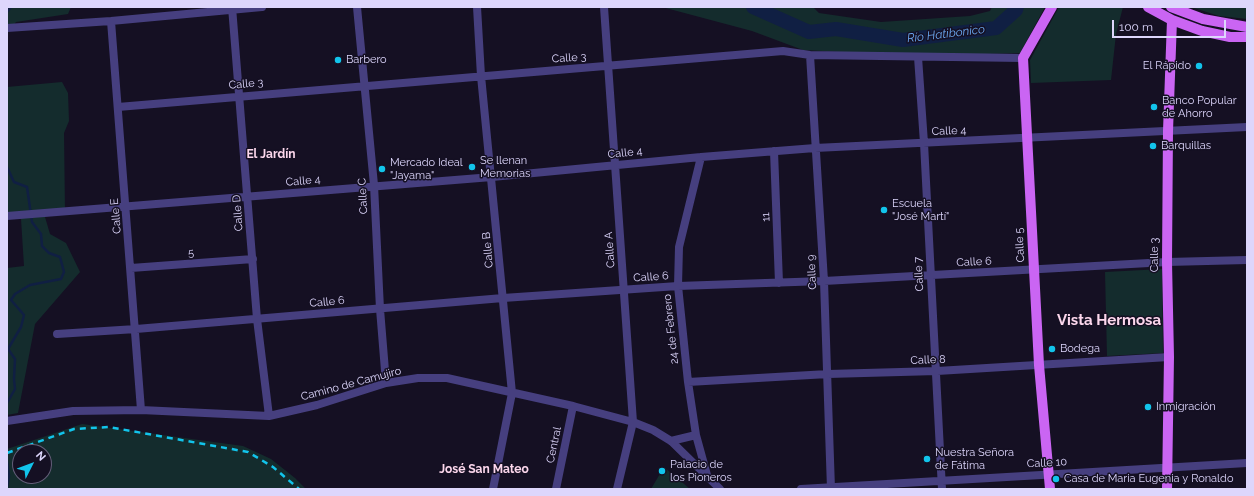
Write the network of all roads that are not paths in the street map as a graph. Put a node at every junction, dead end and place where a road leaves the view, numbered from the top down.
1 (262, 7) edge
2 (357, 7) edge
3 (477, 7) edge
4 (604, 7) edge
5 (1052, 7) edge
6 (1148, 7) edge
7 (1171, 7) edge
8 (232, 8) edge
9 (1172, 20) junction
10 (111, 21) junction
11 (1247, 27) edge
12 (7, 28) edge
13 (1247, 37) edge
14 (810, 55) junction
15 (918, 57) junction
16 (1023, 58) junction
17 (608, 67) junction
18 (481, 76) junction
19 (366, 87) junction
20 (239, 97) junction
21 (118, 107) junction
22 (1247, 127) edge
23 (1168, 131) junction
24 (1026, 139) junction
25 (924, 143) junction
26 (815, 148) junction
27 (774, 151) junction
28 (701, 157) junction
29 (615, 165) junction
30 (492, 177) junction
31 (374, 185) junction
32 (248, 196) junction
33 (126, 207) junction
34 (7, 216) edge
35 (253, 259) junction
36 (1247, 260) edge
37 (1167, 262) junction
38 (131, 268) junction
39 (1034, 270) junction
40 (930, 275) junction
41 (824, 281) junction
42 (779, 283) junction
43 (678, 286) junction
44 (623, 290) junction
45 (503, 298) junction
46 (380, 309) junction
47 (257, 320) junction
48 (136, 329) junction
49 (57, 334) dead end
50 (1169, 358) junction
51 (1039, 366) junction
52 (937, 371) junction
53 (828, 374) junction
54 (688, 382) junction
55 (386, 383) junction
56 (512, 393) junction
57 (573, 406) junction
58 (141, 410) junction
59 (269, 416) junction
60 (10, 420) edge
61 (633, 422) junction
62 (696, 435) junction
63 (670, 441) junction
64 (1247, 463) edge
65 (1168, 469) junction
66 (1049, 474) junction
67 (707, 475) junction
68 (942, 480) junction
69 (831, 488) edge
70 (493, 489) edge
71 (556, 489) edge
72 (617, 489) edge
73 (720, 489) edge
74 (801, 489) edge
75 (942, 489) edge
76 (1050, 489) edge
77 (1167, 489) edge

1 - 8 street
2 - 19 street, Calle C
3 - 18 street, Calle B
4 - 17 street, Calle A
5 - 16 main road
6 - 9 main road
7 - 11 main road
8 - 10 street
8 - 20 street, Calle D
9 - 13 main road
9 - 23 main road, Calle 3
10 - 12 street
10 - 21 street, Calle E
14 - 15 street, Calle 3
14 - 17 street, Calle 3
14 - 26 street, Calle 9
15 - 16 street, Calle 3
15 - 25 street, Calle 7
16 - 24 main road, Calle 5
17 - 18 street, Calle 3
17 - 29 street, Calle A
18 - 19 street, Calle 3
18 - 30 street, Calle B
19 - 20 street, Calle 3
19 - 31 street, Calle C
20 - 21 street, Calle 3
20 - 32 street, Calle D
21 - 33 street, Calle E
22 - 23 street, Calle 4
23 - 24 street, Calle 4
23 - 37 main road, Calle 3
24 - 25 street, Calle 4
24 - 39 main road, Calle 5
25 - 26 street, Calle 4
25 - 40 street, Calle 7
26 - 27 street, Calle 4
26 - 41 street, Calle 9
27 - 28 street, Calle 4
27 - 42 street, 11
28 - 29 street, Calle 4
28 - 43 street, 24 de Febrero
29 - 30 street, Calle 4
29 - 44 street, Calle A
30 - 31 street, Calle 4
30 - 45 street, Calle B
31 - 32 street, Calle 4
31 - 46 street, Calle C
32 - 33 street, Calle 4
32 - 35 street, Calle D
33 - 34 street, Calle 4
33 - 38 street, Calle E
35 - 38 street, 5
35 - 47 street, Calle D
36 - 37 street, Calle 6
37 - 39 street, Calle 6
37 - 50 main road, Calle 3
38 - 48 street, Calle E
39 - 40 street, Calle 6
39 - 51 main road, Calle 5
40 - 41 street, Calle 6
40 - 52 street, Calle 7
41 - 42 street, Calle 6
41 - 53 street, Calle 9
42 - 43 street, Calle 6
43 - 44 street, Calle 6
43 - 54 street, 24 de Febrero
44 - 45 street, Calle 6
44 - 61 street, Calle A
45 - 46 street, Calle 6
45 - 56 street, Calle B
46 - 47 street, Calle 6
46 - 55 street, Calle C
47 - 48 street, Calle 6
47 - 59 street, Calle D
48 - 49 street, Calle 6
48 - 58 street, Calle E
50 - 51 street, Calle 8
50 - 65 main road, Calle 3
51 - 52 street, Calle 8
51 - 66 main road, Calle 5
52 - 53 street, Calle 8
52 - 68 street, Calle 7
53 - 54 street, Calle 8
53 - 69 street, Calle 9
54 - 62 street, 24 de Febrero
55 - 56 street, Camino de Camujiro
55 - 59 street, Camino de Camujiro
56 - 57 street, Camino de Camujiro
56 - 70 street, Calle B
57 - 61 street, Camino de Camujiro
57 - 71 street, Central
58 - 59 street, Camino de Camujiro
58 - 60 street, Camino de Camujiro
61 - 63 street, Camino de Camujiro
61 - 72 street, Calle A
62 - 63 street
62 - 67 street, 24 de Febrero
63 - 67 street, Camino de Camujiro
64 - 65 street, Calle 10
65 - 66 street, Calle 10
65 - 77 main road, Calle 3
66 - 68 street, Calle 10
66 - 76 main road, Calle 5
67 - 73 street, Camino de Camujiro
68 - 69 street, Calle 10
68 - 75 street, Calle 7
69 - 74 street, Calle 10

